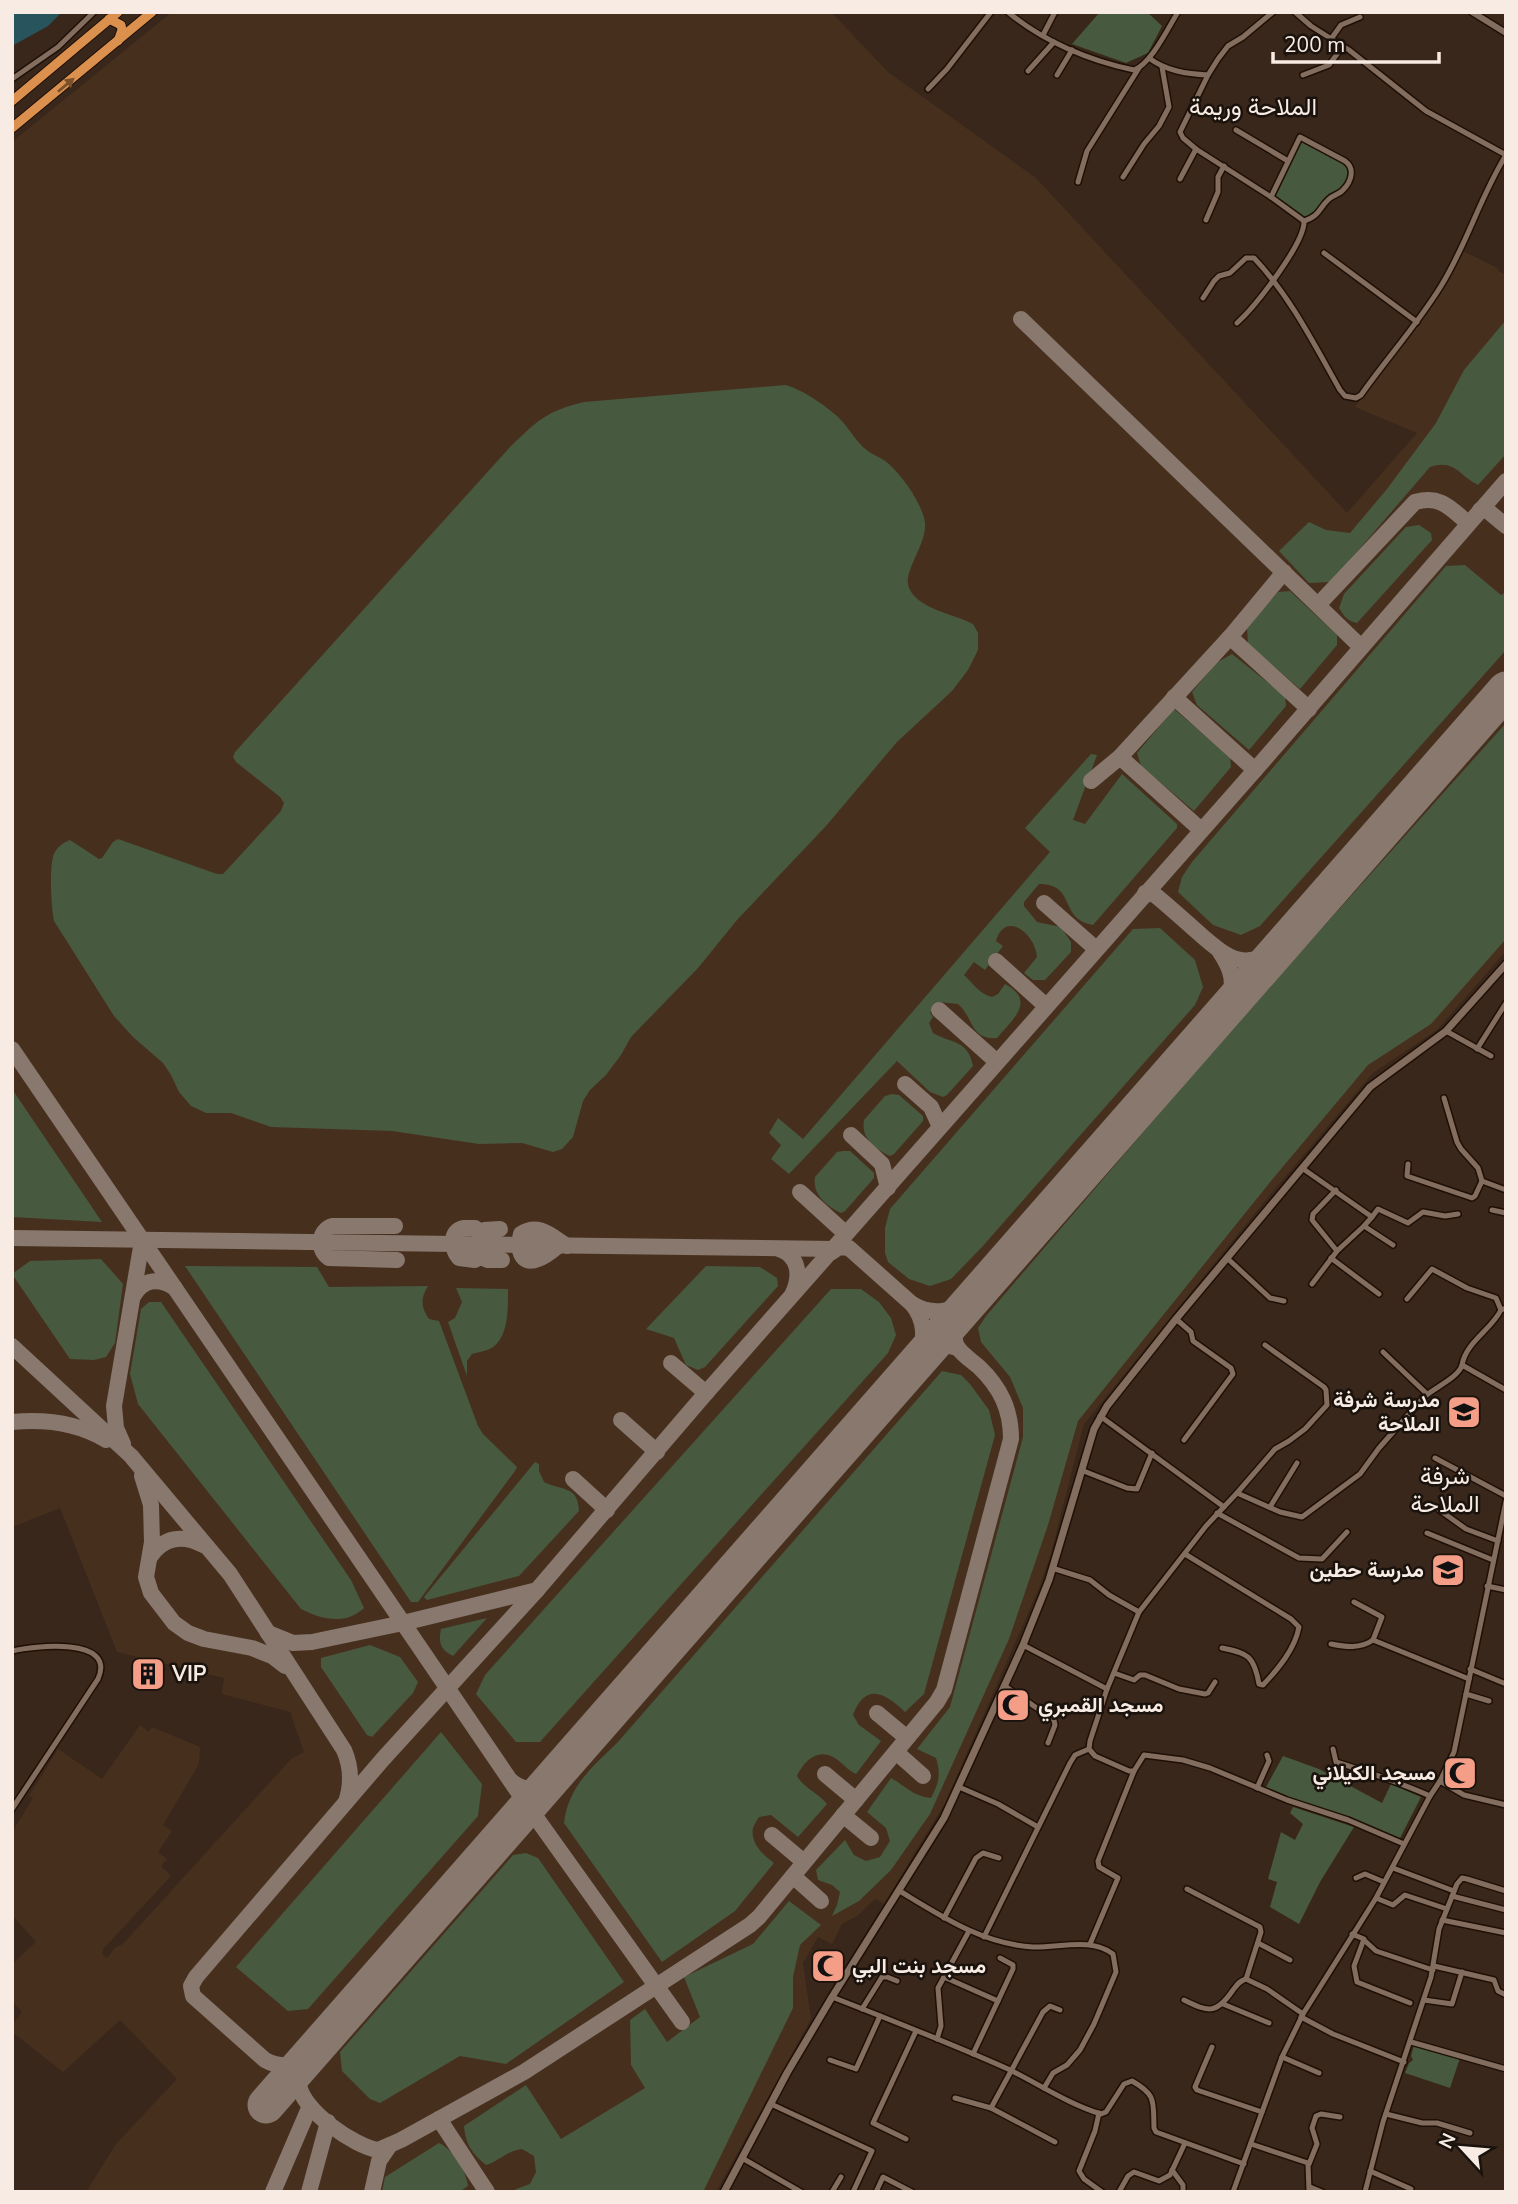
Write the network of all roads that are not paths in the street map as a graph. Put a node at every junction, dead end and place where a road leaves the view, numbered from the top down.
1 (94, 12) edge
2 (118, 12) edge
3 (152, 12) edge
4 (991, 12) edge
5 (1008, 12) edge
6 (1055, 12) edge
7 (1178, 12) edge
8 (1273, 12) edge
9 (1295, 12) edge
10 (1472, 12) edge
11 (1489, 12) edge
12 (1360, 17) dead end
13 (109, 19) junction
14 (1484, 20) junction
15 (1506, 33) edge
16 (1043, 35) junction
17 (1331, 39) junction
18 (1054, 41) junction
19 (117, 43) junction
20 (1343, 46) junction
21 (1072, 50) junction
22 (1149, 58) junction
23 (1162, 67) junction
24 (1139, 68) junction
25 (1028, 71) dead end
26 (1057, 75) dead end
27 (1208, 75) junction
28 (1303, 75) dead end
29 (12, 79) edge
30 (928, 89) dead end
31 (12, 101) edge
32 (12, 128) edge
33 (1236, 130) dead end
34 (1196, 149) junction
35 (1506, 155) edge
36 (1289, 161) junction
37 (1224, 166) junction
38 (1123, 177) dead end
39 (1180, 179) dead end
40 (1078, 182) dead end
41 (1272, 197) junction
42 (1206, 220) dead end
43 (1304, 221) junction
44 (1324, 253) dead end
45 (1273, 280) junction
46 (1203, 298) dead end
47 (1417, 322) junction
48 (1237, 323) dead end
49 (1505, 966) edge
50 (1506, 1003) edge
51 (1446, 1031) junction
52 (1477, 1049) junction
53 (1492, 1056) dead end
54 (1444, 1098) dead end
55 (1408, 1164) dead end
56 (1302, 1168) junction
57 (1482, 1181) junction
58 (1506, 1190) edge
59 (1336, 1191) junction
60 (1492, 1210) dead end
61 (1506, 1213) edge
62 (1458, 1214) dead end
63 (1372, 1217) junction
64 (1364, 1226) junction
65 (1393, 1245) dead end
66 (1337, 1251) junction
67 (1227, 1258) junction
68 (1331, 1258) junction
69 (1312, 1284) dead end
70 (1379, 1294) dead end
71 (1407, 1299) dead end
72 (1284, 1301) dead end
73 (1503, 1309) edge
74 (1176, 1319) junction
75 (1265, 1345) dead end
76 (1383, 1352) dead end
77 (1462, 1365) junction
78 (1506, 1390) edge
79 (1427, 1394) junction
80 (1100, 1416) junction
81 (1184, 1440) dead end
82 (1152, 1453) junction
83 (1435, 1458) dead end
84 (1297, 1463) dead end
85 (1081, 1470) junction
86 (1237, 1493) junction
87 (1505, 1502) edge
88 (1224, 1507) junction
89 (1270, 1507) junction
90 (1438, 1509) dead end
91 (1217, 1513) junction
92 (1347, 1532) dead end
93 (1427, 1532) dead end
94 (1498, 1541) junction
95 (1185, 1554) junction
96 (1493, 1560) junction
97 (1052, 1568) junction
98 (1487, 1586) junction
99 (1506, 1590) edge
100 (1354, 1602) dead end
101 (1139, 1612) junction
102 (1373, 1640) junction
103 (1331, 1644) dead end
104 (1023, 1646) junction
105 (1222, 1648) dead end
106 (12, 1651) edge
107 (1470, 1669) junction
108 (1114, 1674) junction
109 (1469, 1679) junction
110 (1215, 1682) dead end
111 (1506, 1684) edge
112 (1005, 1686) junction
113 (1107, 1689) junction
114 (1466, 1694) junction
115 (1489, 1701) dead end
116 (1048, 1743) dead end
117 (1089, 1749) junction
118 (1333, 1749) dead end
119 (1267, 1755) dead end
120 (1134, 1771) junction
121 (1440, 1781) junction
122 (959, 1787) junction
123 (1257, 1788) junction
124 (1430, 1796) junction
125 (1506, 1805) edge
126 (12, 1809) edge
127 (1038, 1828) junction
128 (1405, 1844) junction
129 (999, 1858) dead end
130 (1393, 1868) junction
131 (1356, 1878) dead end
132 (1384, 1882) junction
133 (1187, 1889) dead end
134 (898, 1890) junction
135 (1506, 1891) edge
136 (1453, 1893) junction
137 (1376, 1898) junction
138 (1447, 1909) junction
139 (1506, 1910) edge
140 (944, 1918) junction
141 (1442, 1920) junction
142 (970, 1931) junction
143 (1506, 1933) edge
144 (1352, 1934) junction
145 (985, 1937) junction
146 (1364, 1940) junction
147 (1258, 1943) junction
148 (1090, 1944) junction
149 (1000, 1958) dead end
150 (1290, 1960) dead end
151 (1434, 1968) junction
152 (1462, 1972) junction
153 (944, 1977) junction
154 (1246, 1979) junction
155 (897, 1981) dead end
156 (1506, 1995) edge
157 (832, 1997) junction
158 (1184, 2000) dead end
159 (1424, 2000) junction
160 (998, 2001) junction
161 (1410, 2003) dead end
162 (1223, 2004) junction
163 (862, 2009) junction
164 (1060, 2010) dead end
165 (1302, 2015) junction
166 (880, 2016) junction
167 (1269, 2023) dead end
168 (916, 2031) junction
169 (937, 2039) junction
170 (1411, 2042) junction
171 (1212, 2047) dead end
172 (973, 2054) junction
173 (1282, 2057) junction
174 (830, 2060) dead end
175 (1404, 2062) junction
176 (1506, 2069) edge
177 (1011, 2071) junction
178 (1320, 2073) dead end
179 (1044, 2088) junction
180 (955, 2098) dead end
181 (771, 2104) junction
182 (991, 2108) junction
183 (1262, 2112) junction
184 (1099, 2113) junction
185 (1386, 2114) junction
186 (1340, 2117) dead end
187 (1470, 2133) dead end
188 (906, 2140) dead end
189 (1055, 2142) dead end
190 (1185, 2143) junction
191 (1251, 2144) junction
192 (742, 2158) junction
193 (1244, 2164) junction
194 (1309, 2164) junction
195 (1172, 2170) junction
196 (1370, 2171) junction
197 (841, 2177) dead end
198 (1309, 2189) edge
199 (1411, 2190) edge
200 (724, 2192) edge
201 (800, 2192) edge
202 (832, 2192) edge
203 (853, 2192) edge
204 (876, 2192) edge
205 (912, 2192) edge
206 (1102, 2192) edge
207 (1119, 2192) edge
208 (1183, 2192) edge
209 (1233, 2192) edge
210 (1322, 2192) edge
211 (1365, 2192) edge
212 (1419, 2192) edge

1 - 29 street
2 - 13 highway
3 - 19 highway
4 - 30 street
5 - 16 street
6 - 16 street
7 - 22 street
8 - 27 street
9 - 17 street
10 - 14 street
11 - 14 street
12 - 17 street
13 - 19 highway
13 - 31 highway
14 - 15 street
16 - 18 street
17 - 20 street
18 - 21 street
18 - 25 street
32 -> 19 highway
20 - 28 street
20 - 35 street
21 - 24 street
21 - 26 street
22 - 23 street
22 - 24 street
23 - 27 street
23 - 38 street
24 - 40 street
27 - 34 street
33 - 36 street
34 - 37 street
34 - 39 street
35 - 47 street
36 - 41 street
36 - 43 street
37 - 41 street
37 - 42 street
41 - 43 street
43 - 45 street
44 - 47 street
45 - 46 street
45 - 47 street
45 - 48 street
49 - 51 main road
50 - 52 street
51 - 52 street
51 - 56 main road
52 - 53 street
54 - 57 street
55 - 57 street
56 - 59 street
56 - 67 main road
57 - 58 street
59 - 63 street
59 - 66 street
60 - 61 street
62 - 63 street
63 - 64 street
64 - 65 street
64 - 66 street
66 - 68 street
67 - 72 street
67 - 74 main road
68 - 69 street
68 - 70 street
71 - 73 street
73 - 77 street
74 - 80 main road
74 - 81 street
75 - 86 street
76 - 79 street
77 - 78 street
77 - 79 street
79 - 89 street
80 - 82 street
80 - 85 main road
82 - 85 street
82 - 88 street
83 - 87 street
84 - 89 street
85 - 97 main road
86 - 88 street
86 - 89 street
87 - 94 street
88 - 91 street
90 - 94 street
91 - 92 street
91 - 95 street
93 - 96 street
94 - 96 street
95 - 101 street
95 - 105 street
96 - 98 street
97 - 101 street
97 - 104 main road
98 - 99 street
98 - 107 street
100 - 102 street
101 - 108 street
102 - 103 street
102 - 109 street
104 - 112 main road
104 - 113 street
106 - 126 street
107 - 109 street
107 - 111 street
108 - 110 street
108 - 113 street
109 - 114 street
112 - 116 street
112 - 122 main road
113 - 117 street
114 - 115 street
114 - 121 street
117 - 120 street
117 - 127 street
118 - 124 street
119 - 123 street
120 - 123 street
120 - 148 street
121 - 124 street
121 - 125 street
122 - 127 street
122 - 134 main road
123 - 128 street
124 - 128 street
127 - 145 street
128 - 130 street
129 - 140 street
130 - 132 street
130 - 136 street
131 - 132 street
132 - 137 street
133 - 147 street
134 - 140 street
134 - 157 main road
135 - 136 street
136 - 138 street
136 - 139 street
137 - 138 street
137 - 144 street
138 - 141 street
140 - 142 street
141 - 143 street
141 - 151 street
142 - 145 street
142 - 153 street
144 - 146 street
144 - 165 street
145 - 148 street
146 - 151 street
146 - 161 street
147 - 150 street
147 - 154 street
148 - 179 street
149 - 160 street
151 - 152 street
151 - 159 street
152 - 156 street
152 - 159 street
153 - 160 street
153 - 169 street
154 - 162 street
154 - 165 street
155 - 163 street
157 - 163 street
157 - 181 main road
158 - 162 street
159 - 170 street
160 - 172 street
162 - 167 street
163 - 166 street
164 - 177 street
165 - 173 street
165 - 175 street
166 - 168 street
166 - 174 street
168 - 169 street
168 - 188 street
169 - 172 street
170 - 175 street
170 - 176 street
171 - 183 street
172 - 177 street
173 - 178 street
173 - 183 street
175 - 185 street
177 - 179 street
177 - 182 street
179 - 184 street
180 - 182 street
181 - 192 main road
181 - 203 street
182 - 189 street
183 - 191 street
184 - 190 street
184 - 206 street
185 - 187 street
185 - 196 street
186 - 194 street
190 - 193 street
190 - 195 street
191 - 193 street
191 - 194 street
192 - 200 main road
192 - 201 street
193 - 209 street
194 - 198 street
195 - 207 street
195 - 208 street
196 - 199 street
196 - 211 street
197 - 202 street
198 - 210 street
199 - 212 street
204 - 205 street

